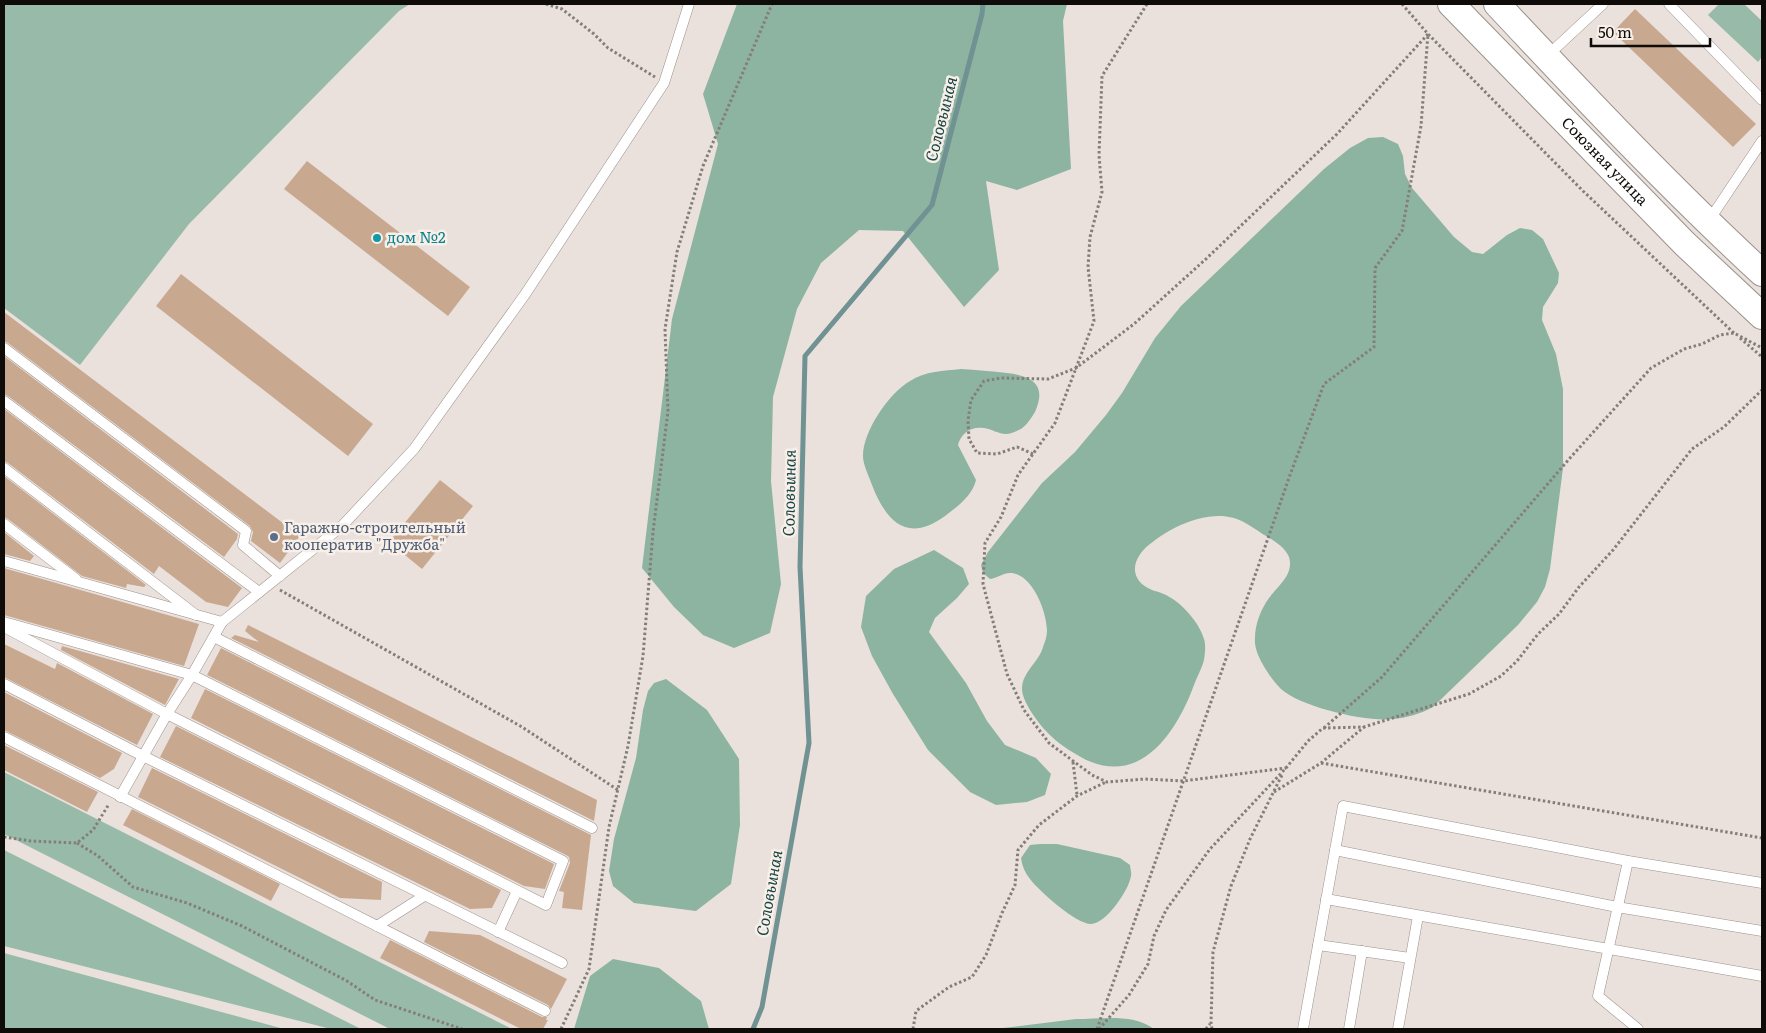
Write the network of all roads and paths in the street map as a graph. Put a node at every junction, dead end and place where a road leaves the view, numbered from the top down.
1 (546, 4) edge
2 (689, 4) edge
3 (772, 4) edge
4 (1148, 4) edge
5 (1402, 4) edge
6 (1451, 4) edge
7 (1497, 4) edge
8 (1603, 4) edge
9 (1669, 4) edge
10 (1428, 34) junction
11 (1546, 57) junction
12 (664, 83) junction
13 (1762, 100) edge
14 (1762, 145) edge
15 (1707, 222) junction
16 (1762, 273) edge
17 (1762, 316) edge
18 (1734, 334) junction
19 (4, 348) edge
20 (1762, 348) edge
21 (1762, 356) edge
22 (1076, 368) junction
23 (1762, 390) edge
24 (4, 402) edge
25 (1033, 454) junction
26 (4, 468) edge
27 (4, 524) edge
28 (4, 561) edge
29 (280, 576) junction
30 (80, 582) junction
31 (270, 584) junction
32 (260, 592) junction
33 (196, 615) junction
34 (4, 622) edge
35 (222, 622) junction
36 (4, 627) edge
37 (214, 637) junction
38 (192, 675) junction
39 (4, 684) edge
40 (167, 714) junction
41 (1364, 727) junction
42 (1323, 728) junction
43 (4, 737) edge
44 (143, 756) junction
45 (1072, 761) junction
46 (1321, 763) junction
47 (1286, 768) junction
48 (1183, 781) junction
49 (1107, 782) junction
50 (618, 790) junction
51 (1273, 793) junction
52 (117, 796) junction
53 (1077, 796) junction
54 (592, 828) dead end
55 (4, 837) edge
56 (1762, 838) edge
57 (77, 843) junction
58 (1335, 850) junction
59 (1628, 861) junction
60 (1762, 884) edge
61 (517, 891) junction
62 (424, 896) junction
63 (1326, 899) junction
64 (1618, 907) junction
65 (1418, 916) junction
66 (377, 926) junction
67 (1762, 931) edge
68 (498, 932) junction
69 (1318, 945) junction
70 (1608, 949) junction
71 (1362, 951) junction
72 (1410, 958) junction
73 (562, 963) dead end
74 (1762, 976) edge
75 (545, 1011) dead end
76 (1210, 1023) junction
77 (462, 1029) edge
78 (561, 1029) edge
79 (913, 1029) edge
80 (1098, 1029) edge
81 (1206, 1029) edge
82 (1212, 1029) edge
83 (1303, 1029) edge
84 (1349, 1029) edge
85 (1398, 1029) edge
86 (1638, 1029) edge

1 - 12 path
2 - 12 lane
3 - 50 path
4 - 22 path
5 - 10 path
6 - 17 main road, Союзная улица
7 - 11 main road, Союзная улица
8 - 11 lane
9 - 13 lane
10 - 18 path
10 - 22 path
10 - 48 path
11 - 15 main road, Союзная улица
12 - 29 lane
14 - 15 lane
15 - 16 main road, Союзная улица
18 - 20 path
18 - 21 path
18 - 42 path
19 - 29 lane
22 - 25 path
22 - 25 path
23 - 41 path
24 - 32 lane
25 - 45 path
26 - 33 lane
27 - 30 lane
28 - 30 lane
29 - 31 lane
30 - 33 lane
31 - 32 lane
31 - 50 path
32 - 35 lane
33 - 35 lane
34 - 38 lane
35 - 37 lane
36 - 40 lane
37 - 38 lane
37 - 54 lane
38 - 40 lane
38 - 61 lane
39 - 44 lane
40 - 44 lane
40 - 61 lane
41 - 42 path
41 - 46 path
42 - 47 path
43 - 52 lane
44 - 52 lane
44 - 62 lane
45 - 49 path
45 - 53 path
46 - 51 path
46 - 56 path
47 - 48 path
47 - 51 path
47 - 80 path
48 - 49 path
48 - 80 path
49 - 53 path
50 - 78 path
51 - 76 path
52 - 57 path
52 - 66 lane
53 - 79 path
55 - 57 path
57 - 77 path
58 - 59 lane
58 - 63 lane
58 - 64 lane
59 - 60 lane
59 - 64 lane
61 - 68 lane
62 - 66 lane
62 - 68 lane
63 - 65 lane
63 - 69 lane
64 - 67 lane
64 - 70 lane
65 - 70 lane
65 - 72 lane
66 - 75 lane
68 - 73 lane
69 - 71 lane
69 - 83 lane
70 - 74 lane
70 - 86 lane
71 - 72 lane
71 - 84 lane
72 - 85 lane
76 - 81 path
76 - 82 path

